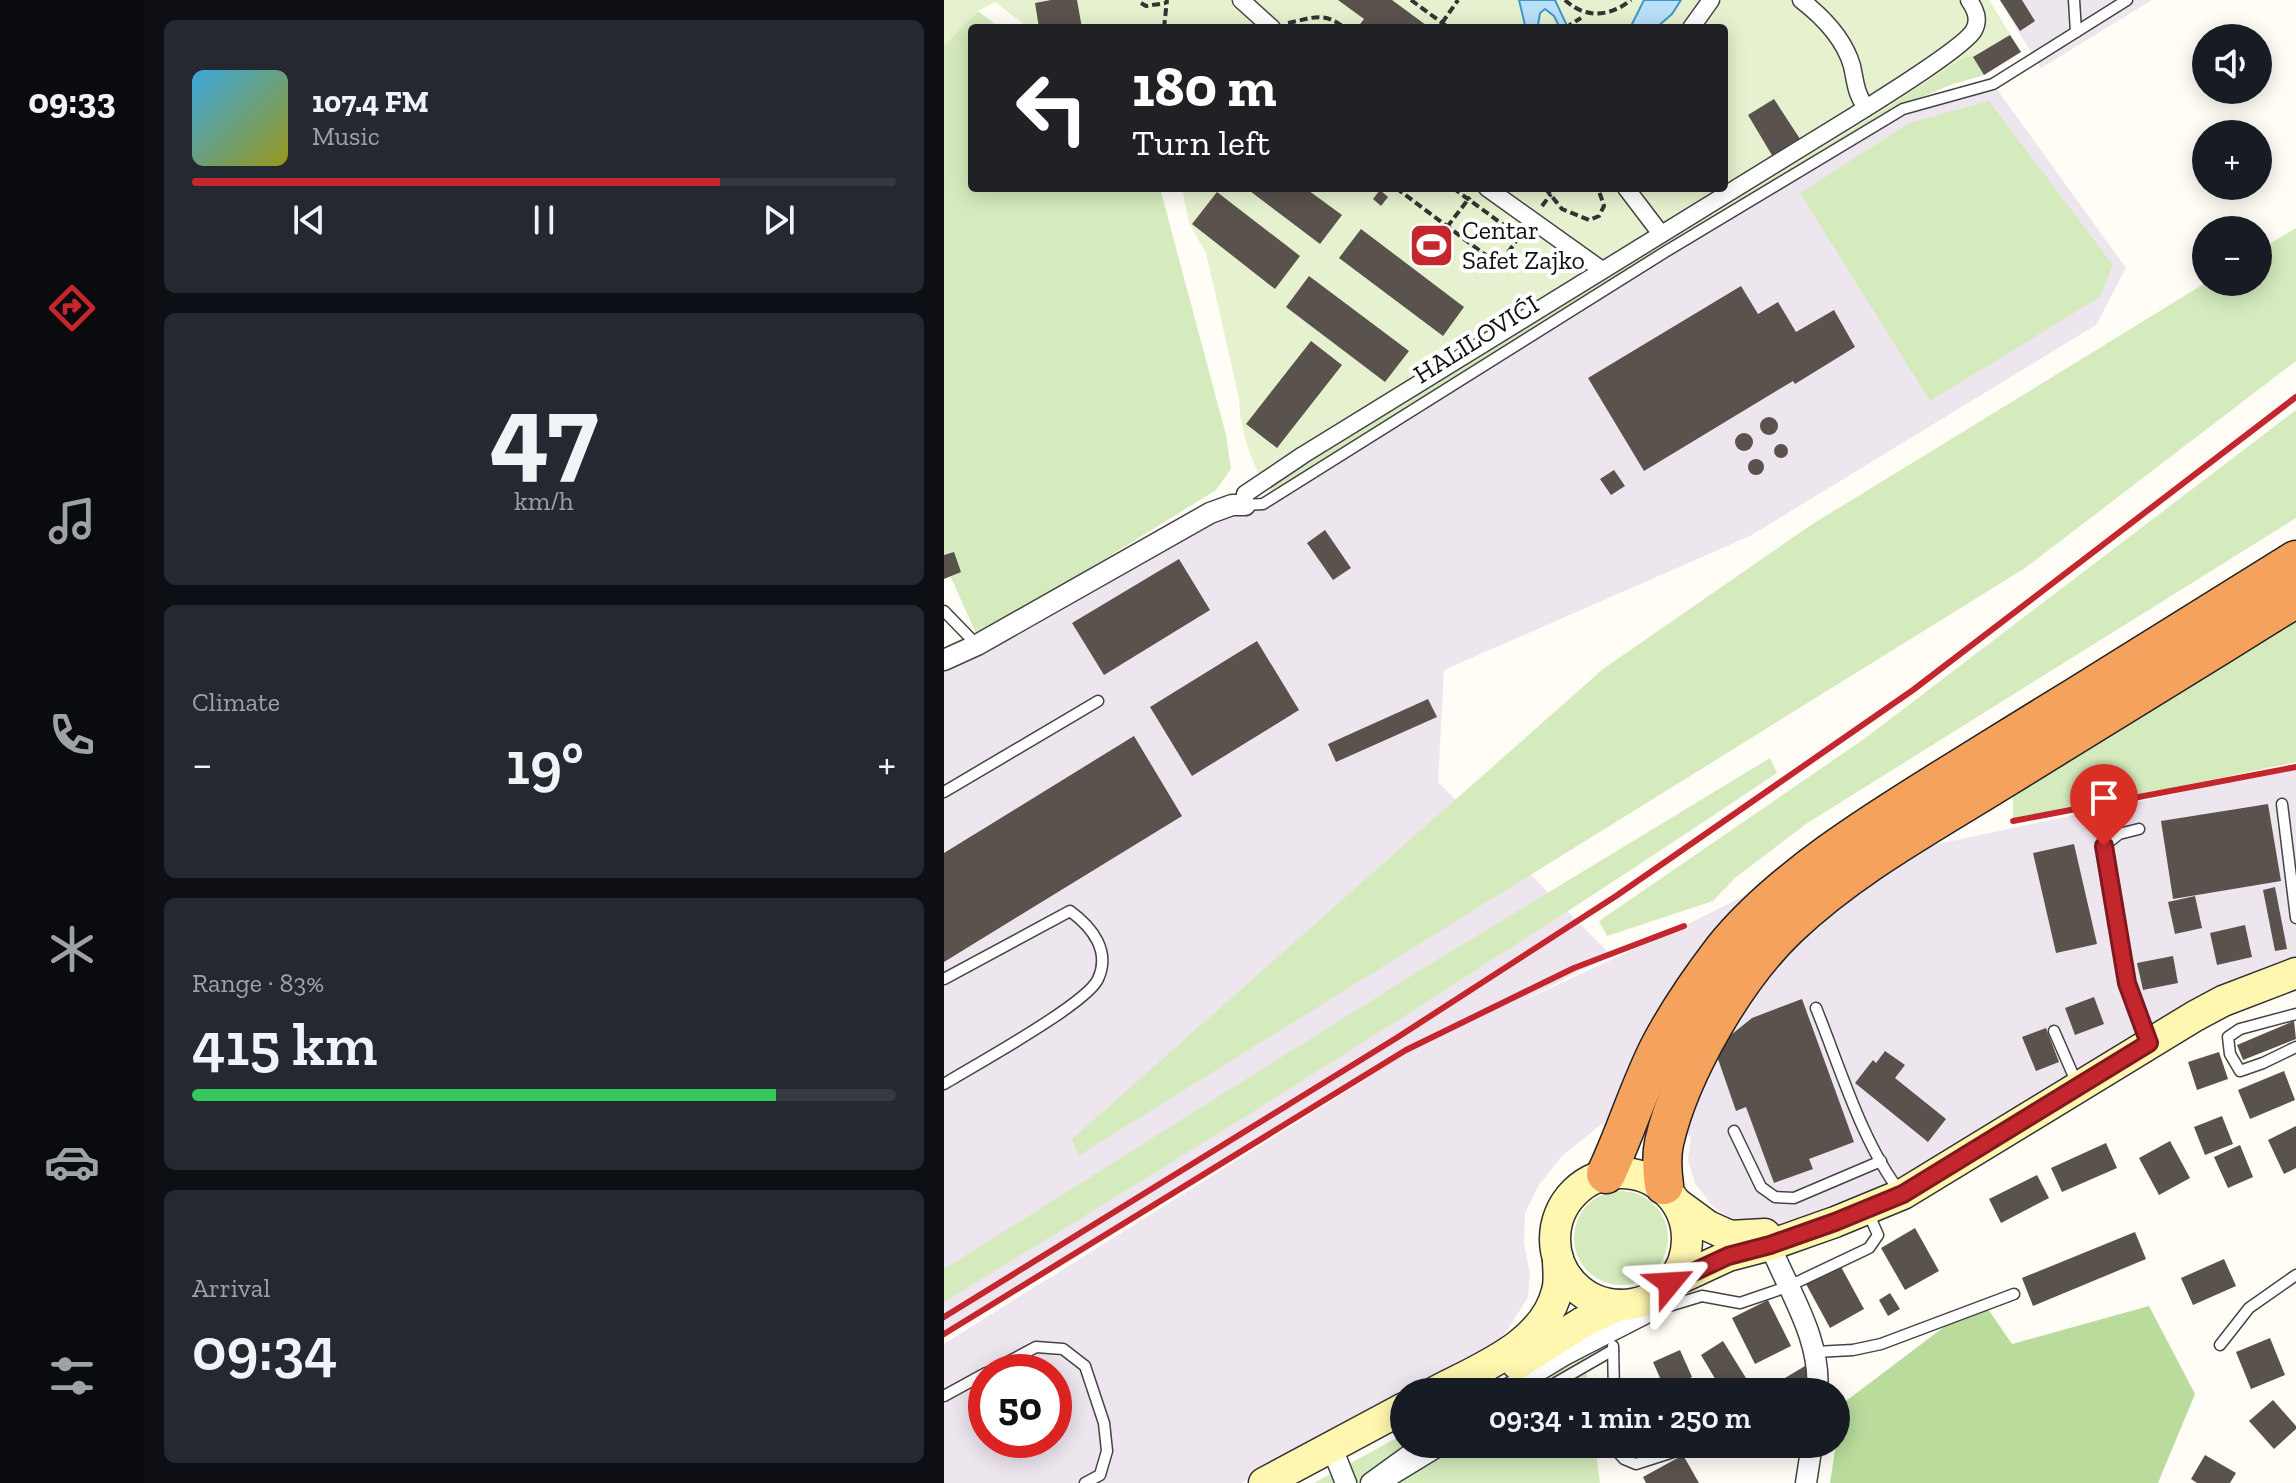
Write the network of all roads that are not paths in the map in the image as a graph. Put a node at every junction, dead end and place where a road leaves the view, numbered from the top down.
1 (1241, 0) edge
2 (1711, 0) edge
3 (1801, 0) edge
4 (1969, 0) edge
5 (2074, 0) edge
6 (2127, 0) edge
7 (1267, 24) edge
8 (1694, 24) edge
9 (2076, 32) junction
10 (1866, 108) junction
11 (1493, 192) edge
12 (1629, 192) edge
13 (1661, 234) junction
14 (1602, 270) junction
15 (1245, 499) junction
16 (2296, 560) edge
17 (2296, 598) edge
18 (944, 611) edge
19 (977, 645) junction
20 (944, 660) edge
21 (1098, 701) dead end
22 (944, 792) edge
23 (2282, 804) dead end
24 (2139, 829) dead end
25 (2296, 918) edge
26 (2296, 973) edge
27 (944, 979) edge
28 (1816, 1008) dead end
29 (2296, 1014) edge
30 (2054, 1031) dead end
31 (2149, 1043) junction
32 (2296, 1047) edge
33 (944, 1084) edge
34 (2079, 1087) junction
35 (1734, 1131) dead end
36 (1881, 1161) junction
37 (1606, 1174) junction
38 (1903, 1194) junction
39 (1671, 1195) junction
40 (1867, 1210) junction
41 (1803, 1232) junction
42 (1770, 1245) junction
43 (1558, 1259) junction
44 (2296, 1275) edge
45 (1787, 1287) junction
46 (2014, 1294) dead end
47 (1639, 1306) junction
48 (2220, 1345) dead end
49 (1613, 1350) junction
50 (1815, 1352) junction
51 (1023, 1354) edge
52 (1069, 1354) edge
53 (1072, 1356) edge
54 (1461, 1378) edge
55 (1490, 1378) edge
56 (1525, 1378) edge
57 (1564, 1378) edge
58 (1614, 1378) edge
59 (1818, 1378) edge
60 (968, 1383) edge
61 (944, 1396) edge
62 (1390, 1416) edge
63 (1390, 1434) edge
64 (1406, 1458) edge
65 (1428, 1458) edge
66 (1623, 1458) edge
67 (1655, 1458) edge
68 (1810, 1458) edge
69 (1341, 1471) edge
70 (1085, 1483) edge
71 (1264, 1483) edge
72 (1290, 1483) edge
73 (1371, 1483) edge
74 (1387, 1483) edge
75 (1806, 1483) edge

1 - 7 street
2 - 8 street
3 - 10 street
4 - 10 street
5 - 9 lane
6 - 9 lane, HALILOVIĆI
9 - 15 lane, HALILOVIĆI
10 - 13 street
11 - 14 street
12 - 13 street
13 - 14 street
14 - 15 street
15 - 19 street, HALILOVIĆI
16 - 37 highway
17 - 39 highway
18 - 19 lane
19 - 20 street, HALILOVIĆI
21 - 22 lane
23 - 25 lane
24 - 31 lane
26 - 31 main road
27 - 33 lane
28 - 36 lane
29 - 32 lane
30 - 34 lane
31 - 34 main road
34 - 38 main road
35 - 36 lane
36 - 38 lane
37 - 39 main road
37 - 43 main road
38 - 40 main road
39 - 41 main road
39 - 47 main road
40 - 41 main road
40 - 45 lane
41 - 42 main road
42 - 45 street
42 - 47 main road
43 - 47 main road
43 - 54 main road
44 - 48 lane
45 - 47 lane
45 - 50 street
46 - 50 lane
47 - 49 lane
47 - 55 main road
47 - 56 street
49 - 57 lane
49 - 58 lane
50 - 59 street
51 - 52 lane
53 - 70 lane
60 - 61 lane
62 - 71 main road
63 - 69 main road
64 - 73 street
65 - 74 lane
66 - 67 lane
68 - 75 street
69 - 72 main road

